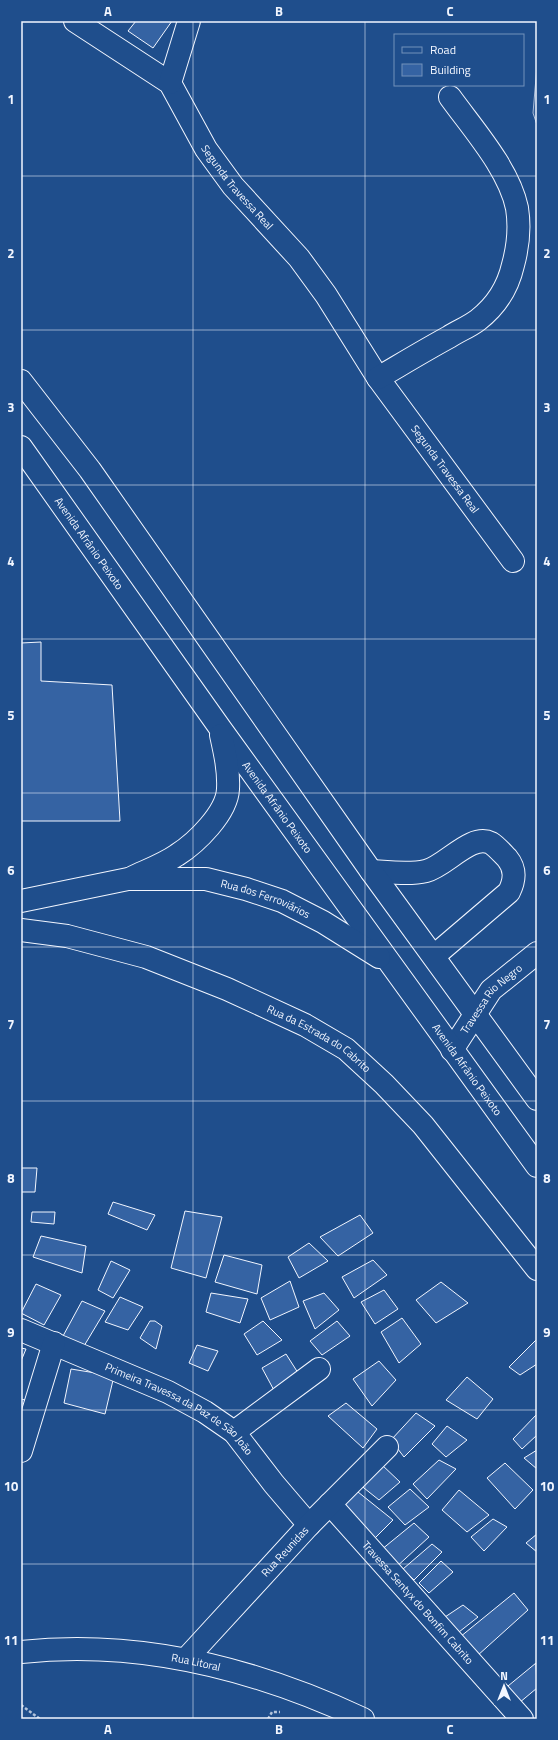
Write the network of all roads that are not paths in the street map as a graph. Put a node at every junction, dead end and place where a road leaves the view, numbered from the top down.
1 (75, 21) edge
2 (189, 21) edge
3 (170, 83) junction
4 (450, 97) dead end
5 (378, 378) junction
6 (21, 381) edge
7 (21, 447) edge
8 (513, 561) dead end
9 (220, 728) junction
10 (371, 871) junction
11 (128, 880) junction
12 (21, 901) edge
13 (21, 930) edge
14 (537, 953) edge
15 (434, 956) junction
16 (389, 962) junction
17 (537, 970) edge
18 (513, 973) junction
19 (475, 1014) junction
20 (452, 1050) junction
21 (537, 1099) edge
22 (537, 1166) edge
23 (537, 1269) edge
24 (21, 1330) edge
25 (54, 1344) junction
26 (319, 1369) dead end
27 (234, 1432) junction
28 (387, 1447) dead end
29 (21, 1451) edge
30 (330, 1504) junction
31 (309, 1524) junction
32 (21, 1652) edge
33 (186, 1659) junction
34 (363, 1719) edge
35 (522, 1719) edge

1 - 3 street, Segunda Travessa Real
2 - 3 street
3 - 5 street, Segunda Travessa Real
4 - 5 street
5 - 8 street, Segunda Travessa Real
6 - 10 street
7 - 9 street, Avenida Afrânio Peixoto
9 - 11 street, Rua dos Ferroviários
9 - 16 street, Avenida Afrânio Peixoto
10 - 15 street
10 - 15 street
11 - 12 street, Rua dos Ferroviários
11 - 16 street, Rua dos Ferroviários
13 - 23 street, Rua da Estrada do Cabrito
14 - 18 street, Travessa Rio Negro
15 - 19 street
16 - 20 street, Avenida Afrânio Peixoto
17 - 18 street
18 - 19 street, Travessa Rio Negro
19 - 20 street, Travessa Rio Negro
19 - 21 street
20 - 22 street, Avenida Afrânio Peixoto
24 - 25 street, Primeira Travessa da Paz de São João
25 - 27 street, Primeira Travessa da Paz de São João
25 - 29 street
26 - 27 street
27 - 31 street, Primeira Travessa da Paz de São João
28 - 30 street, Rua Reunidas
30 - 31 street, Rua Reunidas
30 - 35 street, Travessa Sentyx do Bonfim Cabrito
31 - 33 street, Rua Reunidas
32 - 33 street, Rua Litoral
33 - 34 street, Rua Litoral

